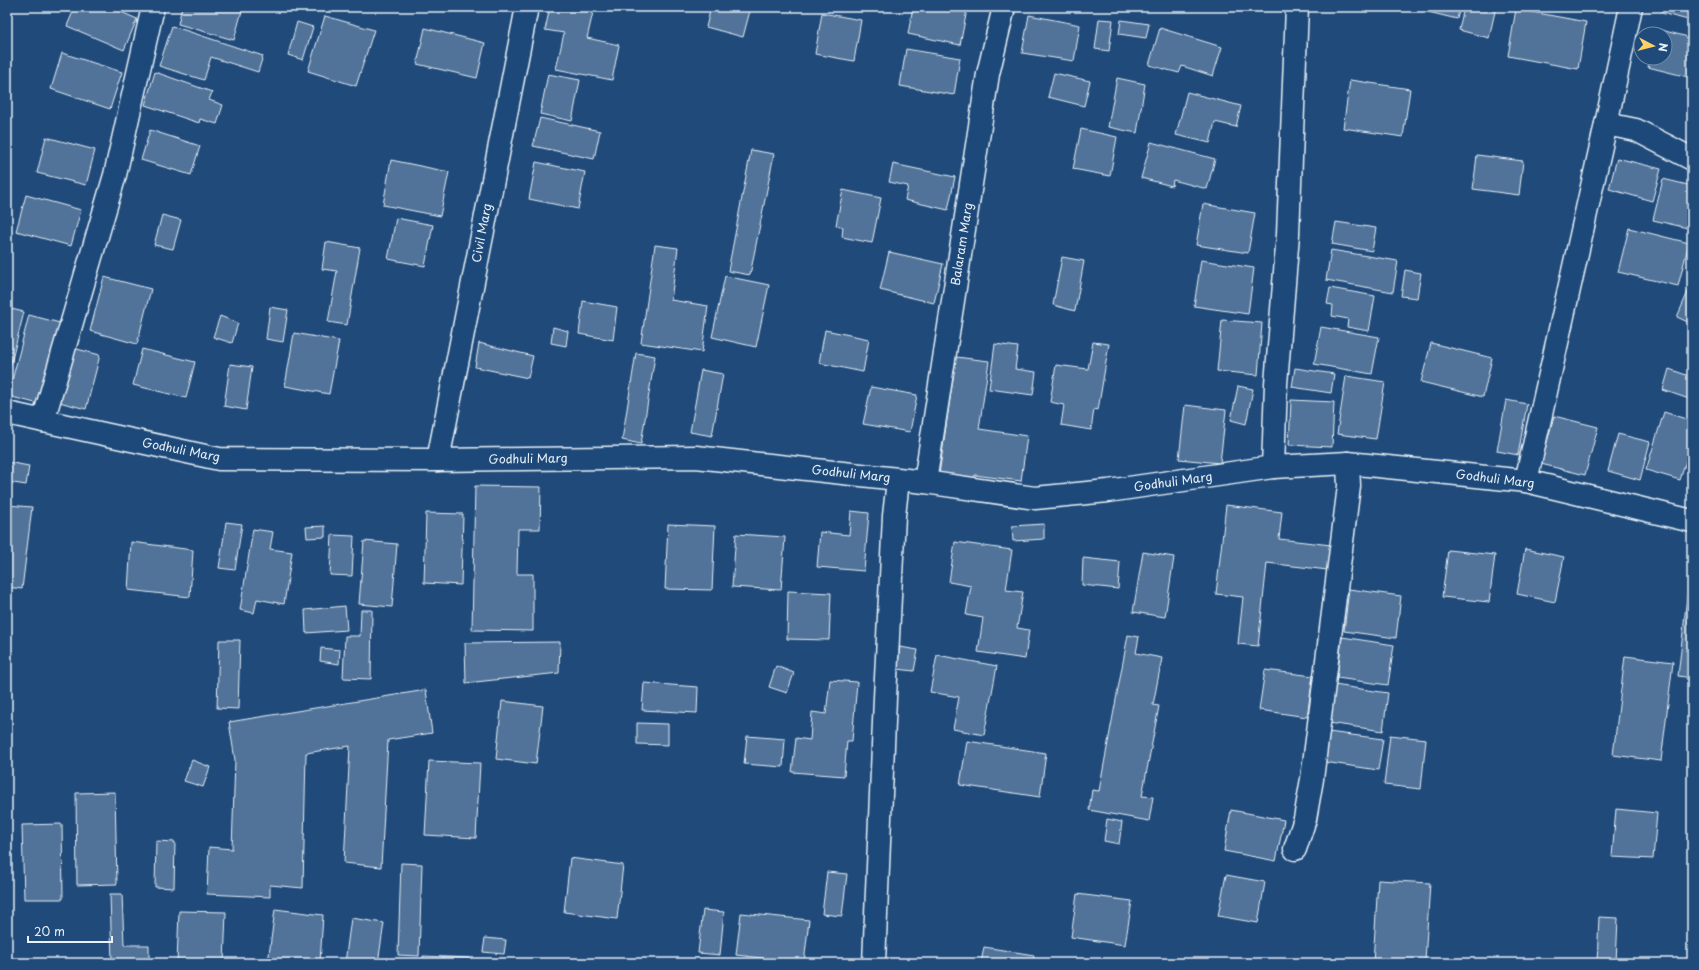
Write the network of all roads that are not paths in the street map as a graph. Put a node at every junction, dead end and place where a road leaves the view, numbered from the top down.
1 (153, 7) edge
2 (527, 7) edge
3 (1004, 7) edge
4 (1297, 7) edge
5 (1630, 7) edge
6 (1606, 124) junction
7 (1692, 159) edge
8 (7, 413) edge
9 (43, 421) junction
10 (438, 460) junction
11 (1348, 463) junction
12 (1273, 467) junction
13 (898, 480) junction
14 (1526, 481) junction
15 (925, 482) junction
16 (1692, 521) edge
17 (1295, 849) dead end
18 (874, 963) edge

1 - 9 street
2 - 10 street, Civil Marg
3 - 15 street, Balaram Marg
4 - 12 street
5 - 6 street
6 - 7 street
6 - 14 street
8 - 9 street, Godhuli Marg
9 - 10 street, Godhuli Marg
10 - 13 street, Godhuli Marg
11 - 12 street, Godhuli Marg
11 - 14 street, Godhuli Marg
11 - 17 street
12 - 15 street, Godhuli Marg
13 - 15 street, Godhuli Marg
13 - 18 street
14 - 16 street, Godhuli Marg

